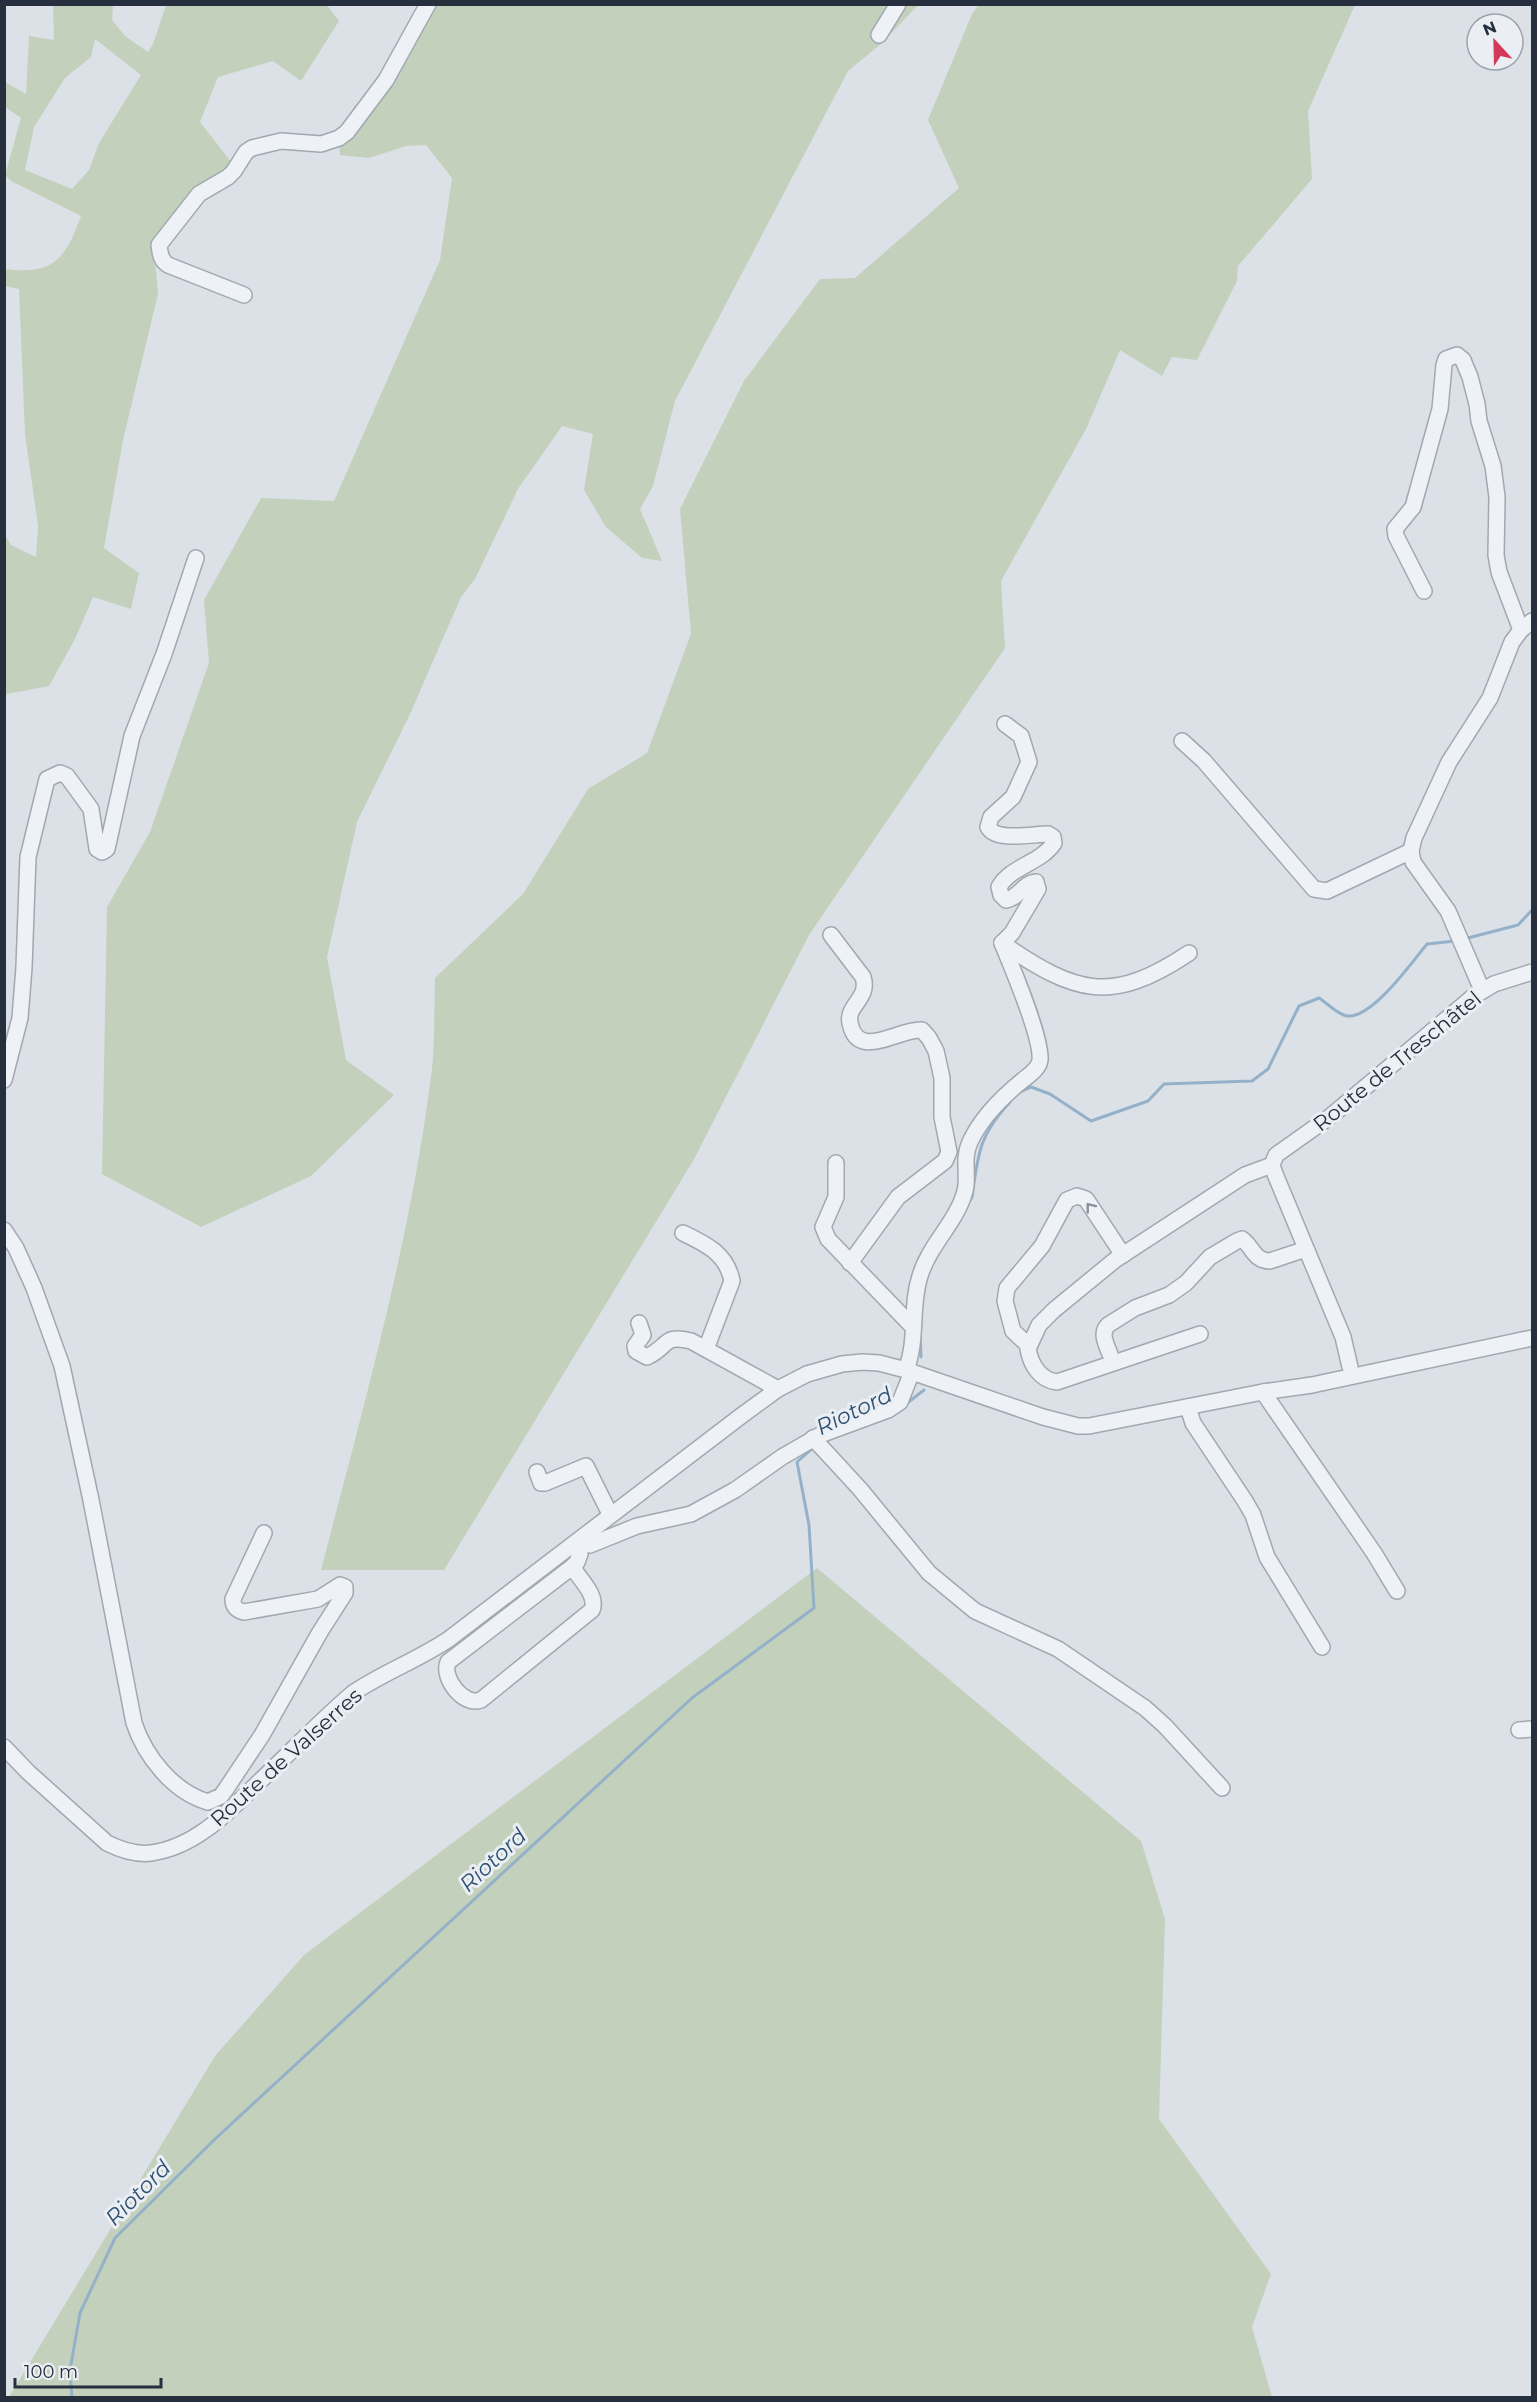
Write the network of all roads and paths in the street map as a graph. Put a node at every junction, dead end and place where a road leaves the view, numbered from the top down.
1 (428, 4) edge
2 (898, 4) edge
3 (879, 35) dead end
4 (244, 295) dead end
5 (196, 558) dead end
6 (1424, 591) dead end
7 (1527, 626) edge
8 (1005, 724) dead end
9 (1182, 741) dead end
10 (1411, 851) junction
11 (831, 935) dead end
12 (1002, 943) junction
13 (1189, 953) dead end
14 (1533, 972) edge
15 (1482, 990) junction
16 (10, 1034) edge
17 (4, 1080) edge
18 (836, 1163) dead end
19 (1272, 1165) junction
20 (4, 1230) edge
21 (683, 1233) dead end
22 (1306, 1249) junction
23 (1123, 1255) junction
24 (850, 1263) junction
25 (639, 1323) dead end
26 (914, 1327) junction
27 (1200, 1334) dead end
28 (1533, 1338) edge
29 (1028, 1345) junction
30 (706, 1349) junction
31 (1110, 1354) dead end
32 (909, 1371) junction
33 (1354, 1371) junction
34 (778, 1389) junction
35 (1263, 1392) junction
36 (1188, 1407) junction
37 (816, 1442) junction
38 (537, 1473) dead end
39 (610, 1515) junction
40 (264, 1533) dead end
41 (581, 1545) junction
42 (572, 1568) junction
43 (1397, 1591) dead end
44 (1322, 1647) dead end
45 (4, 1747) edge
46 (1222, 1788) dead end

1 - 4 street
2 - 3 street
5 - 16 street
6 - 7 street
7 - 10 street
8 - 12 street
9 - 10 street
10 - 15 street
11 - 24 street
12 - 13 street
12 - 26 street
14 - 15 street, Route de Treschâtel
15 - 19 street, Route de Treschâtel
16 - 17 street
18 - 24 street
19 - 22 street
19 - 23 street, Route de Treschâtel
20 - 40 street
21 - 30 street
22 - 31 street
22 - 33 street
23 - 29 street, Route de Treschâtel
23 -> 29 street
24 - 26 street
25 - 30 street
26 - 32 street
27 - 29 street
28 - 33 street
30 - 34 street
32 - 34 street, Route de Valserres
32 - 36 street, Route de Valserres
32 - 37 street
33 - 35 street
33 - 35 street
34 - 39 street, Route de Valserres
35 - 36 street, Route de Valserres
35 - 43 street
36 - 44 street
37 - 41 street
37 - 46 street
38 - 39 street
39 - 41 street, Route de Valserres
41 - 42 street
41 - 45 street, Route de Valserres
42 - 42 street

